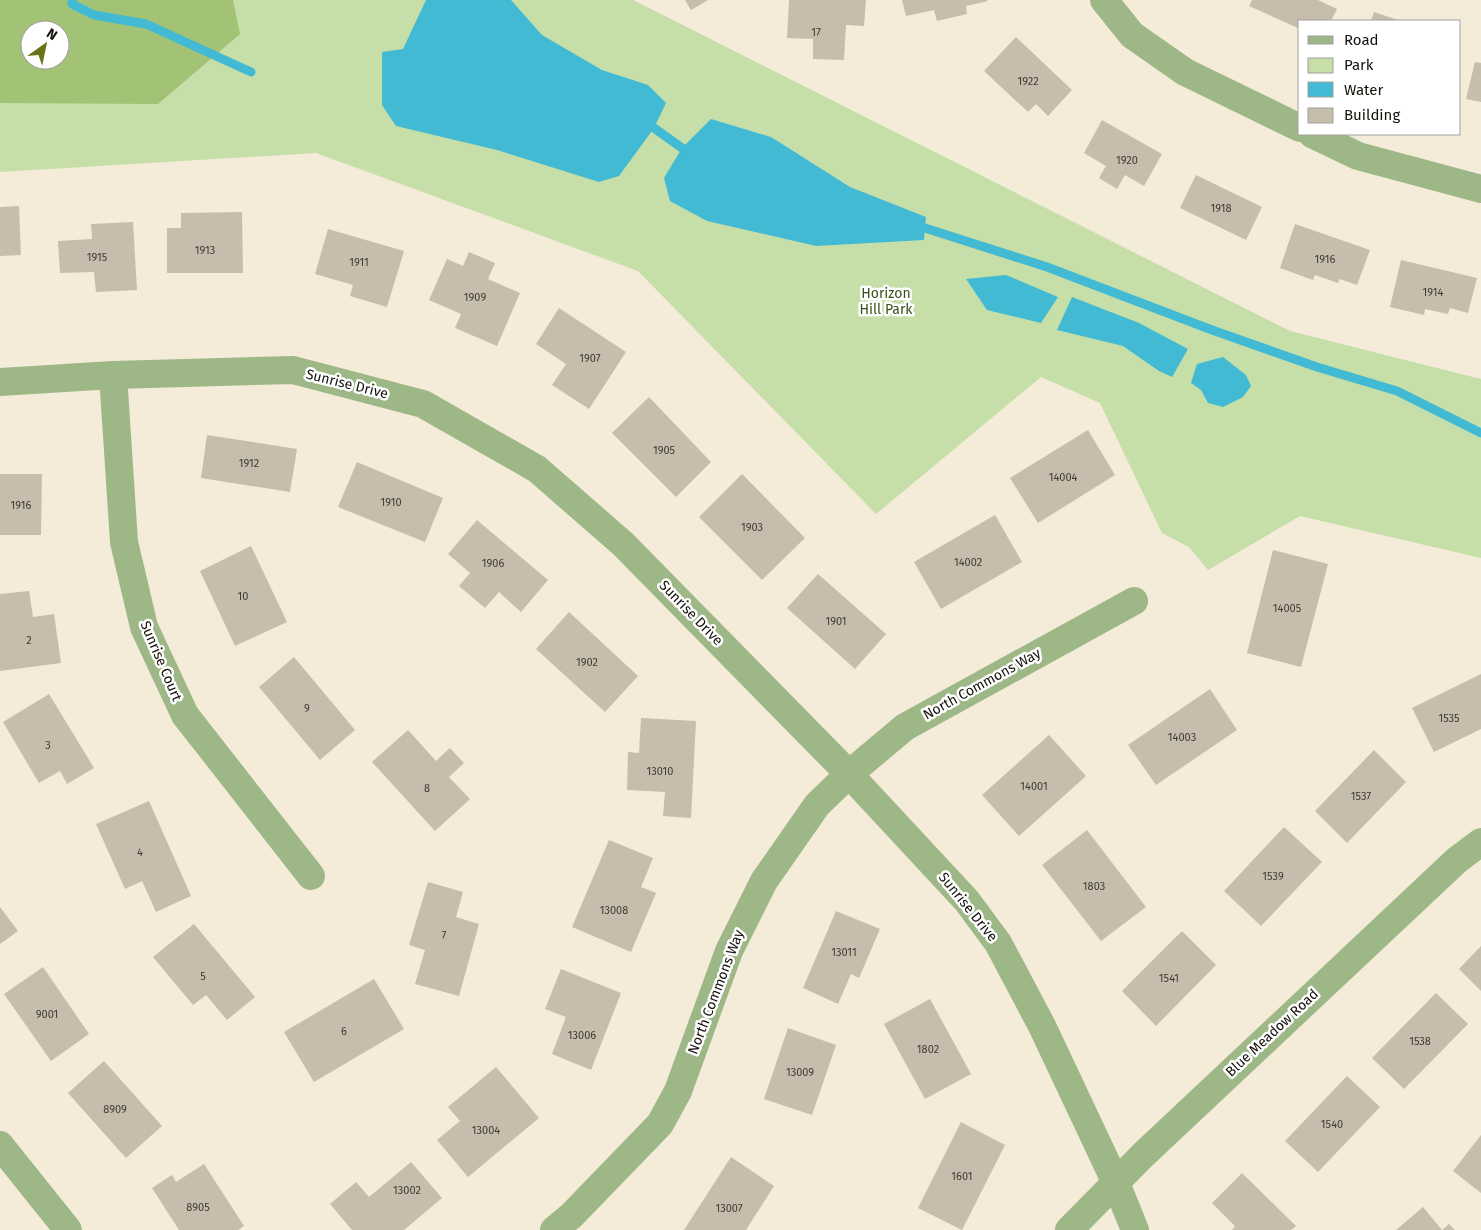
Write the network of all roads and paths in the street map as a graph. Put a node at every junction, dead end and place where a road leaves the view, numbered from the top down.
1 (1104, 0) edge
2 (1298, 127) edge
3 (1314, 135) edge
4 (1481, 189) edge
5 (113, 375) junction
6 (0, 382) edge
7 (1134, 601) dead end
8 (849, 774) junction
9 (1481, 842) edge
10 (311, 876) dead end
11 (1, 1149) edge
12 (1116, 1182) junction
13 (68, 1230) edge
14 (554, 1230) edge
15 (1069, 1230) edge
16 (1135, 1230) edge

1 - 2 street
3 - 4 street
5 - 6 street, Sunrise Drive
5 - 8 street, Sunrise Drive
5 - 10 street, Sunrise Court
7 - 8 street, North Commons Way
8 - 12 street, Sunrise Drive
8 - 14 street, North Commons Way
9 - 12 street, Blue Meadow Road
11 - 13 street
12 - 15 street, Blue Meadow Road
12 - 16 street, Sunrise Drive

